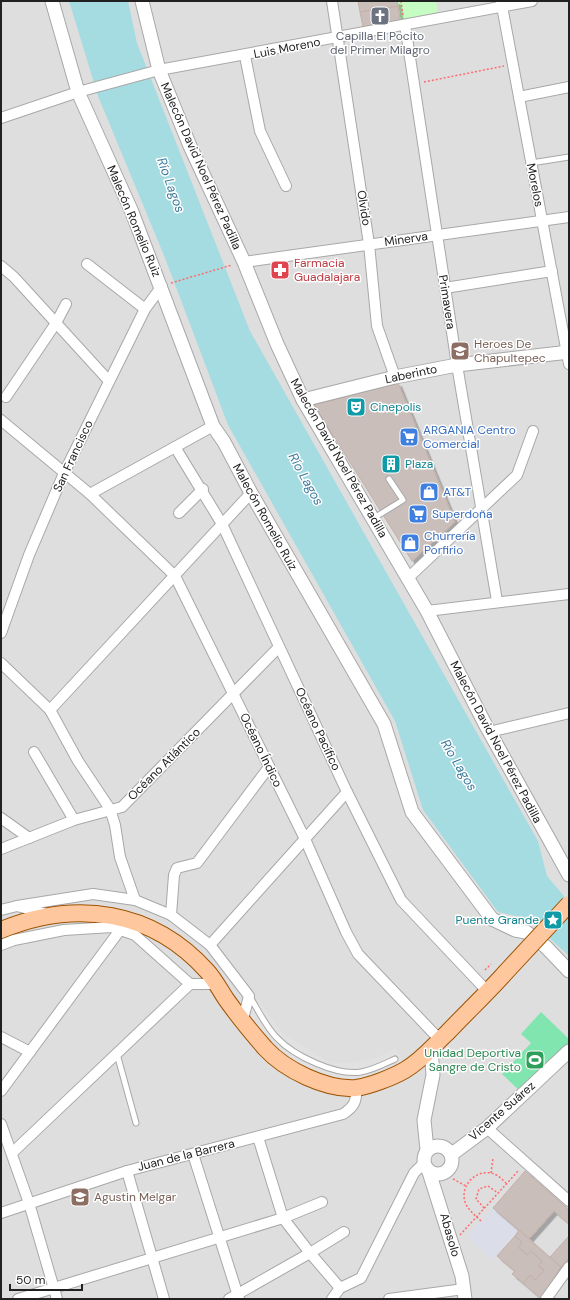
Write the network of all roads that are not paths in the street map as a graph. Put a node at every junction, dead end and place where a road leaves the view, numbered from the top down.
1 (52, 1) edge
2 (142, 1) edge
3 (332, 1) edge
4 (532, 1) edge
5 (501, 4) edge
6 (405, 25) junction
7 (337, 38) junction
8 (245, 56) junction
9 (155, 71) junction
10 (569, 87) edge
11 (83, 91) junction
12 (519, 97) junction
13 (1, 118) edge
14 (569, 157) edge
15 (531, 163) junction
16 (286, 186) dead end
17 (569, 217) edge
18 (542, 221) junction
19 (437, 235) junction
20 (370, 244) junction
21 (238, 263) junction
22 (87, 264) dead end
23 (1, 266) edge
24 (552, 271) junction
25 (166, 284) junction
26 (445, 288) junction
27 (66, 304) dead end
28 (145, 309) junction
29 (56, 323) junction
30 (568, 356) edge
31 (457, 365) junction
32 (395, 377) junction
33 (109, 381) junction
34 (6, 397) dead end
35 (303, 400) junction
36 (1, 420) edge
37 (213, 426) junction
38 (533, 431) dead end
39 (175, 447) junction
40 (64, 473) junction
41 (390, 479) dead end
42 (203, 490) junction
43 (251, 493) junction
44 (90, 494) junction
45 (481, 510) junction
46 (179, 513) dead end
47 (373, 519) junction
48 (222, 524) junction
49 (175, 576) junction
50 (408, 578) junction
51 (569, 594) edge
52 (496, 601) junction
53 (427, 611) junction
54 (1, 633) edge
55 (279, 647) junction
56 (1, 663) edge
57 (234, 694) junction
58 (50, 710) junction
59 (569, 713) edge
60 (489, 732) junction
61 (34, 752) dead end
62 (269, 767) junction
63 (347, 792) junction
64 (110, 809) junction
65 (1, 818) edge
66 (74, 820) junction
67 (29, 838) junction
68 (305, 839) junction
69 (1, 849) edge
70 (569, 875) edge
71 (135, 900) junction
72 (569, 904) edge
73 (17, 906) junction
74 (1, 910) edge
75 (171, 915) junction
76 (55, 916) junction
77 (1, 930) edge
78 (120, 930) junction
79 (1, 945) edge
80 (210, 945) junction
81 (569, 971) edge
82 (190, 984) junction
83 (216, 984) junction
84 (488, 992) junction
85 (249, 996) junction
86 (243, 1019) junction
87 (1, 1037) edge
88 (435, 1045) junction
89 (569, 1051) edge
90 (30, 1052) junction
91 (117, 1054) junction
92 (395, 1059) dead end
93 (356, 1088) junction
94 (1, 1091) edge
95 (1, 1124) edge
96 (136, 1124) dead end
97 (487, 1128) junction
98 (258, 1137) junction
99 (427, 1150) junction
100 (12, 1153) junction
101 (192, 1154) junction
102 (452, 1154) junction
103 (427, 1167) junction
104 (127, 1171) junction
105 (569, 1201) edge
106 (322, 1202) dead end
107 (29, 1203) junction
108 (1, 1213) edge
109 (283, 1218) junction
110 (344, 1232) dead end
111 (219, 1238) junction
112 (310, 1253) junction
113 (152, 1257) junction
114 (569, 1267) edge
115 (53, 1288) junction
116 (340, 1288) junction
117 (464, 1294) edge
118 (235, 1297) edge
119 (18, 1299) edge
120 (56, 1299) edge
121 (164, 1299) edge
122 (332, 1299) edge
123 (388, 1299) edge
124 (546, 1299) edge

1 - 11 street, Malecón Romelio Ruiz
2 - 9 street, Malecón David Noel Pérez Padilla
3 - 7 street, Olvido
4 - 5 street, Luis Moreno
5 - 6 street, Luis Moreno
5 - 12 street, Morelos
6 - 7 street, Luis Moreno
6 - 19 street, Primavera
7 - 8 street, Luis Moreno
7 - 20 street, Olvido
8 - 9 street, Luis Moreno
8 - 16 street
9 - 11 street, Luis Moreno
9 - 21 street, Malecón David Noel Pérez Padilla
10 - 12 street
11 - 13 street, Luis Moreno
11 - 25 street, Malecón Romelio Ruiz
12 - 15 street, Morelos
14 - 15 lane
15 - 18 street, Morelos
17 - 18 street, Minerva
18 - 19 street, Minerva
18 - 24 street, Morelos
19 - 20 street, Minerva
19 - 26 street, Primavera
20 - 21 street, Minerva
20 - 32 street, Olvido
21 - 35 street, Malecón David Noel Pérez Padilla
22 - 28 street
23 - 29 street
24 - 26 street
24 - 30 street, Morelos
25 - 28 street, San Francisco
25 - 37 street, Malecón Romelio Ruiz
26 - 31 street, Primavera
27 - 29 street
28 - 33 street, San Francisco
29 - 33 street
29 - 34 street
30 - 31 street, Laberinto
31 - 32 street, Laberinto
31 - 45 street, Primavera
32 - 35 street, Laberinto
33 - 40 street, San Francisco
35 - 47 street, Malecón David Noel Pérez Padilla
36 - 40 street
37 - 39 street
37 - 43 street, Malecón Romelio Ruiz
38 - 45 street
39 - 42 street, Océano Pacífico
39 - 44 street
40 - 44 street, Océano Índico
40 - 54 street, San Francisco
41 - 47 lane
42 - 46 street
42 - 48 street, Océano Pacífico
43 - 48 street
43 - 81 street, Malecón Romelio Ruiz
44 - 49 street, Océano Índico
45 - 50 street
45 - 52 street, Primavera
47 - 50 street, Malecón David Noel Pérez Padilla
48 - 49 street
48 - 55 street, Océano Pacífico
49 - 57 street, Océano Índico
49 - 58 street
50 - 53 street, Malecón David Noel Pérez Padilla
51 - 52 street
52 - 53 street
53 - 60 street, Malecón David Noel Pérez Padilla
55 - 57 street, Océano Atlántico
55 - 63 street, Océano Pacífico
56 - 58 street
57 - 62 street, Océano Índico
57 - 64 street, Océano Atlántico
58 - 64 street
59 - 60 street
60 - 70 street, Malecón David Noel Pérez Padilla
61 - 66 street
62 - 68 street, Océano Índico
62 - 75 street
63 - 68 street
63 - 84 street, Océano Pacífico
64 - 66 street, Océano Atlántico
64 - 71 street
65 - 67 street
66 - 67 street, Océano Atlántico
67 - 69 street, Océano Atlántico
68 - 80 street
68 - 88 street, Océano Índico
71 - 73 street
71 - 75 street
72 - 84 main road, bridge
73 - 74 street
73 - 76 street
75 - 80 street
76 - 77 main road
76 - 83 main road
78 - 79 street
78 - 82 street
78 - 90 street
80 - 85 street
82 - 83 street
82 - 91 street
83 - 86 main road
84 - 88 main road
85 - 86 street
85 - 92 lane
86 - 93 main road
87 - 90 street
88 - 93 main road
88 - 99 street
89 - 97 street, Vicente Suárez
90 - 94 street
91 - 96 lane
91 - 100 street
93 - 98 street, Juan de la Barrera
95 - 100 street
97 - 102 street, Vicente Suárez
97 - 105 street
98 - 101 street, Juan de la Barrera
98 - 109 street
99 - 102 street
99 - 103 street
100 - 107 street
101 - 104 street, Juan de la Barrera
101 - 111 street
102 - 103 street
103 - 116 street
103 - 117 street, Abasolo
104 - 107 street, Juan de la Barrera
104 - 113 street
106 - 109 street
107 - 108 street, Juan de la Barrera
107 - 115 street
109 - 111 street
109 - 112 street
110 - 112 street
111 - 113 street
111 - 118 street
112 - 116 street
112 - 118 street
113 - 115 street
113 - 121 street
114 - 124 street
115 - 119 street
115 - 120 street
116 - 122 street
117 - 123 street

